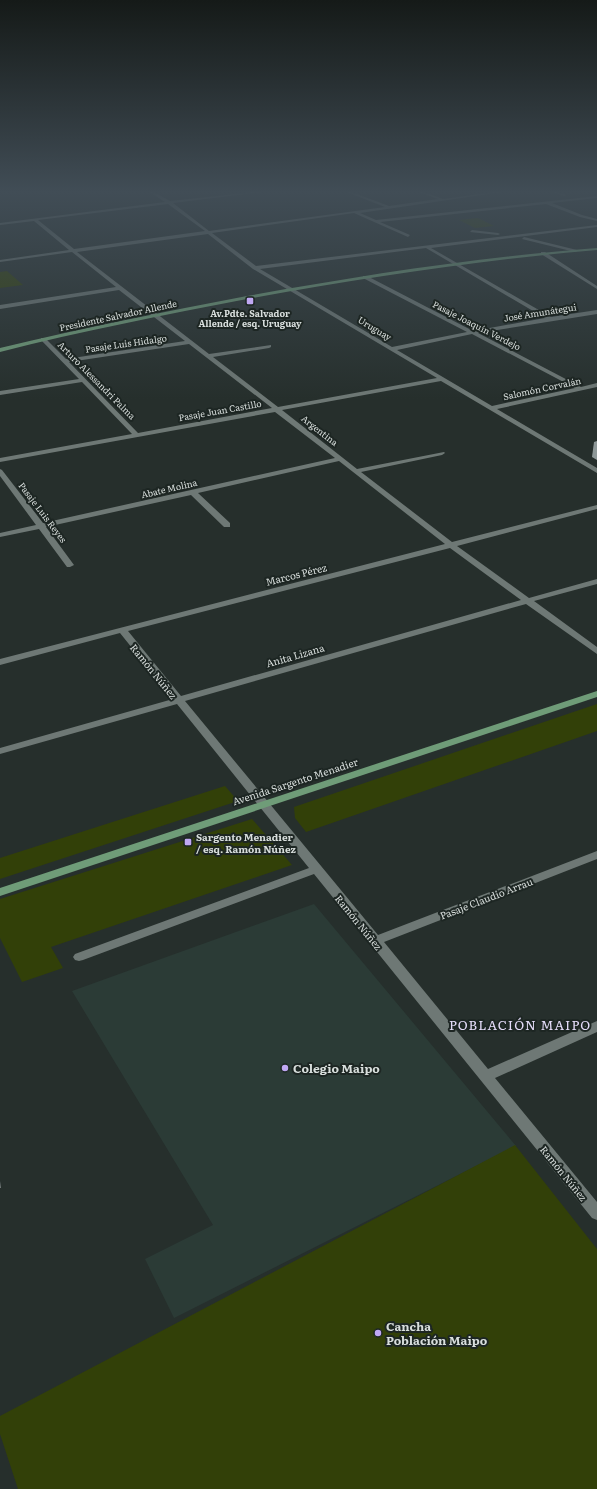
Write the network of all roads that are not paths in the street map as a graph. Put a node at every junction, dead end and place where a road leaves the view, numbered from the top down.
1 (84, 260) edge
2 (245, 260) edge
3 (317, 260) edge
4 (451, 260) edge
5 (477, 260) edge
6 (555, 260) edge
7 (455, 263) junction
8 (255, 268) junction
9 (364, 277) junction
10 (120, 288) junction
11 (597, 288) edge
12 (292, 289) junction
13 (0, 307) edge
14 (596, 313) edge
15 (155, 315) junction
16 (550, 319) junction
17 (472, 332) junction
18 (43, 339) junction
19 (191, 342) junction
20 (269, 346) dead end
21 (392, 349) junction
22 (0, 350) edge
23 (209, 356) junction
24 (64, 361) junction
25 (443, 379) junction
26 (83, 380) junction
27 (597, 385) edge
28 (581, 389) junction
29 (0, 393) edge
30 (491, 408) junction
31 (277, 409) junction
32 (137, 435) junction
33 (442, 453) dead end
34 (341, 459) junction
35 (0, 460) edge
36 (0, 471) edge
37 (356, 471) junction
38 (597, 471) edge
39 (193, 492) junction
40 (597, 507) edge
41 (227, 525) dead end
42 (40, 526) junction
43 (0, 535) edge
44 (451, 545) junction
45 (70, 565) dead end
46 (597, 581) edge
47 (528, 600) junction
48 (122, 630) junction
49 (597, 651) edge
50 (0, 662) edge
51 (597, 694) edge
52 (179, 700) junction
53 (0, 751) edge
54 (264, 804) junction
55 (597, 855) edge
56 (317, 869) junction
57 (0, 892) edge
58 (375, 942) junction
59 (79, 957) dead end
60 (597, 1026) edge
61 (485, 1076) junction
62 (597, 1213) edge

1 - 10 street, Argentina
2 - 8 street, Uruguay
3 - 8 street
4 - 7 street
5 - 7 main road, Presidente Salvador Allende
6 - 11 street
7 - 9 main road, Presidente Salvador Allende
7 - 16 street
8 - 12 street, Uruguay
9 - 12 main road, Presidente Salvador Allende
9 - 17 street, Pasaje Joaquín Verdejo
10 - 13 street
10 - 15 street, Argentina
12 - 15 main road, Presidente Salvador Allende
12 - 21 street, Uruguay
14 - 16 street, José Amunátegui
15 - 18 main road, Presidente Salvador Allende
15 - 19 street, Argentina
16 - 17 street, José Amunátegui
17 - 21 street, José Amunátegui
17 - 28 street, Pasaje Joaquín Verdejo
18 - 22 main road, Presidente Salvador Allende
18 - 24 street, Arturo Alessandri Palma
19 - 23 street, Argentina
19 - 24 street, Pasaje Luis Hidalgo
20 - 23 street
21 - 25 street, Uruguay
23 - 31 street, Argentina
24 - 26 street, Arturo Alessandri Palma
25 - 30 street, Uruguay
25 - 31 street, Pasaje Juan Castillo
26 - 29 street
26 - 32 street, Arturo Alessandri Palma
27 - 28 street, Salomón Corvalán
28 - 30 street, Salomón Corvalán
30 - 38 street, Uruguay
31 - 32 street, Pasaje Juan Castillo
31 - 34 street, Argentina
32 - 35 street, Pasaje Juan Castillo
33 - 37 street
34 - 37 street, Argentina
34 - 39 street, Abate Molina
36 - 42 street, Pasaje Luis Reyes
37 - 44 street, Argentina
39 - 41 street
39 - 42 street, Abate Molina
40 - 44 street, Marcos Pérez
42 - 43 street, Abate Molina
42 - 45 street, Pasaje Luis Reyes
44 - 47 street, Argentina
44 - 48 street, Marcos Pérez
46 - 47 street, Anita Lizana
47 - 49 street, Argentina
47 - 52 street, Anita Lizana
48 - 50 street, Marcos Pérez
48 - 52 street, Ramón Núñez
51 - 54 main road, Avenida Sargento Menadier
52 - 53 street, Anita Lizana
52 - 54 street, Ramón Núñez
54 - 56 street, Ramón Núñez
54 - 57 main road, Avenida Sargento Menadier
55 - 58 street, Pasaje Claudio Arrau
56 - 58 street, Ramón Núñez
56 - 59 street
58 - 61 street, Ramón Núñez
60 - 61 street
61 - 62 street, Ramón Núñez

